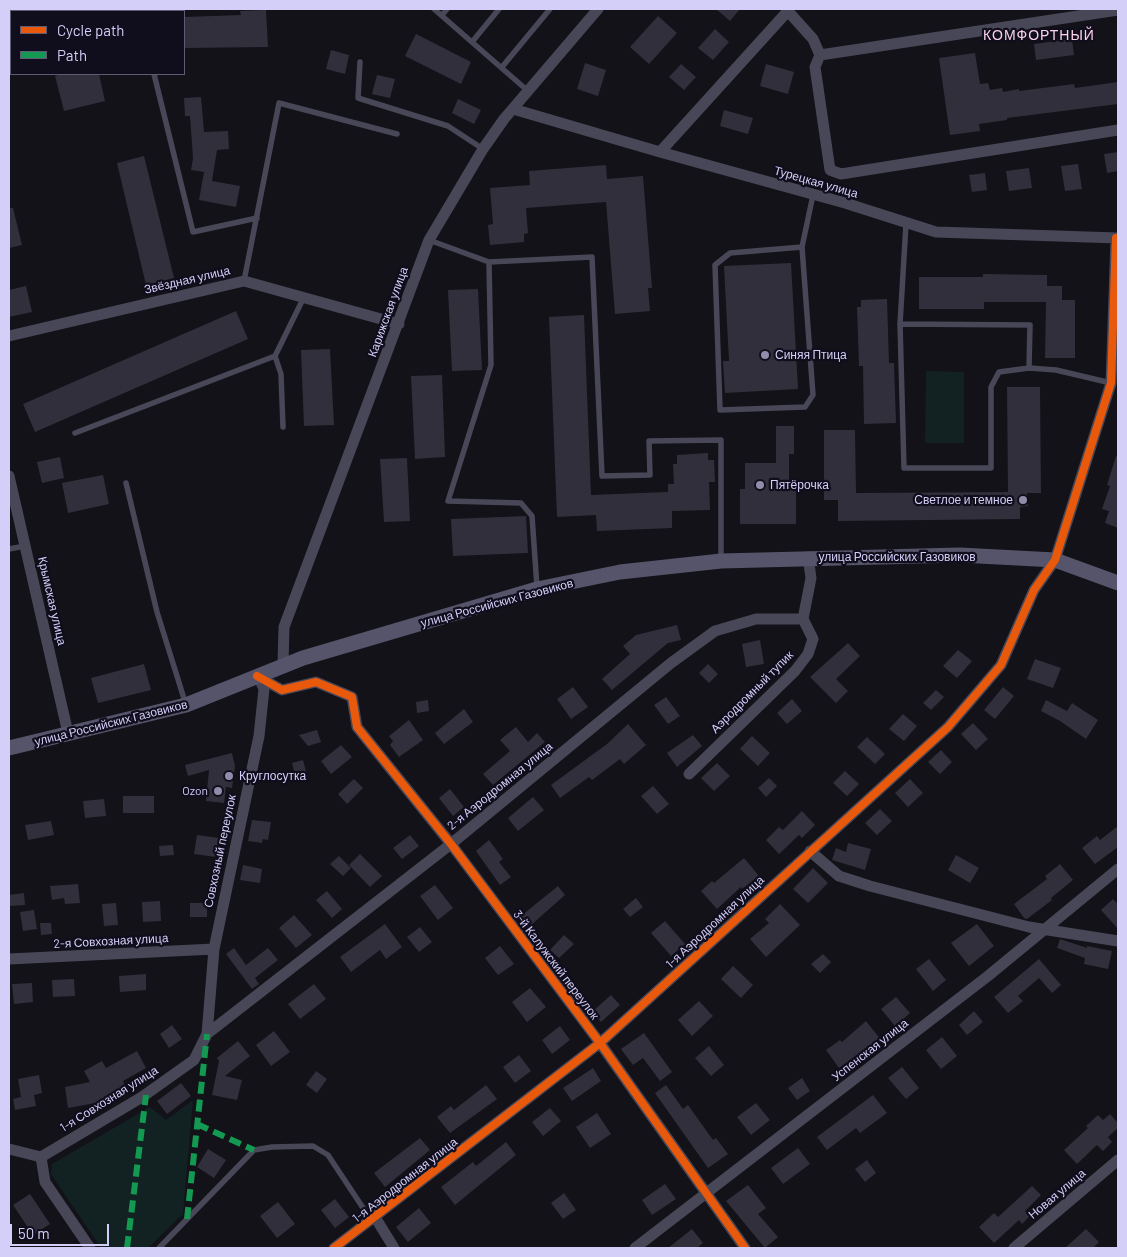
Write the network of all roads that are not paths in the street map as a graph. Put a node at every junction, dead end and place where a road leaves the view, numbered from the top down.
1 (434, 9) edge
2 (447, 9) edge
3 (499, 9) edge
4 (550, 9) edge
5 (598, 9) edge
6 (787, 10) edge
7 (1118, 10) edge
8 (442, 15) junction
9 (472, 42) junction
10 (820, 55) junction
11 (360, 62) dead end
12 (502, 67) junction
13 (154, 75) edge
14 (528, 91) junction
15 (514, 109) junction
16 (1118, 130) edge
17 (397, 134) dead end
18 (483, 149) junction
19 (660, 152) junction
20 (813, 195) junction
21 (257, 218) junction
22 (906, 224) junction
23 (1117, 238) edge
24 (429, 240) junction
25 (802, 247) junction
26 (489, 262) junction
27 (244, 281) junction
28 (304, 297) junction
29 (399, 324) junction
30 (900, 324) junction
31 (9, 336) edge
32 (1116, 353) edge
33 (274, 356) junction
34 (1029, 368) junction
35 (1111, 383) junction
36 (283, 427) dead end
37 (75, 434) dead end
38 (9, 476) edge
39 (126, 483) dead end
40 (25, 546) junction
41 (9, 549) edge
42 (808, 557) junction
43 (1055, 560) junction
44 (720, 561) junction
45 (1118, 583) edge
46 (537, 589) junction
47 (803, 620) junction
48 (284, 665) junction
49 (257, 676) junction
50 (186, 705) junction
51 (68, 733) junction
52 (9, 748) edge
53 (689, 774) dead end
54 (450, 844) junction
55 (810, 851) junction
56 (1118, 869) edge
57 (1044, 930) junction
58 (1118, 941) edge
59 (214, 949) junction
60 (9, 959) edge
61 (206, 1034) junction
62 (600, 1043) junction
63 (9, 1149) edge
64 (41, 1157) junction
65 (1118, 1160) edge
66 (706, 1193) junction
67 (373, 1219) junction
68 (90, 1248) edge
69 (159, 1248) edge
70 (334, 1248) edge
71 (394, 1248) edge
72 (635, 1248) edge
73 (745, 1248) edge
74 (1014, 1248) edge

1 - 8 lane
2 - 8 lane
3 - 9 lane
4 - 12 lane
5 - 14 street, Карижская улица
6 - 10 street
6 - 19 street
7 - 10 street
8 - 9 lane
9 - 12 lane
10 - 16 street
11 - 18 lane
12 - 14 lane
13 - 21 lane
14 - 15 street, Карижская улица
15 - 18 street, Карижская улица
15 - 19 street, Турецкая улица
17 - 21 lane
18 - 24 street, Карижская улица
19 - 20 street, Турецкая улица
20 - 22 street, Турецкая улица
20 - 25 lane
21 - 27 lane
22 - 23 street, Турецкая улица
22 - 30 lane
23 - 32 street, 1-я Аэродромная улица
24 - 26 lane
24 - 29 street, Карижская улица
25 - 25 lane
26 - 44 lane
26 - 46 lane
27 - 28 street, Звёздная улица
27 - 31 street, Звёздная улица
28 - 29 street, Звёздная улица
28 - 33 lane
29 - 48 street, Карижская улица
30 - 34 lane
30 - 34 lane
32 - 35 street, 1-я Аэродромная улица
33 - 36 lane
33 - 37 lane
34 - 35 lane
35 - 43 street, 1-я Аэродромная улица
38 - 40 street, Крымская улица
39 - 50 lane
40 - 41 lane
40 - 51 street, Крымская улица
42 - 43 main road, улица Российских Газовиков
42 - 44 main road, улица Российских Газовиков
42 - 47 street
43 - 45 main road, улица Российских Газовиков
43 - 55 street, 1-я Аэродромная улица
44 - 46 main road, улица Российских Газовиков
46 - 48 main road, улица Российских Газовиков
47 - 53 street, Аэродромный тупик
47 - 54 street, 2-я Аэродромная улица
48 - 49 main road, улица Российских Газовиков
49 - 50 main road, улица Российских Газовиков
49 - 54 street, 3-й Калужский переулок
49 - 59 street, Совхозный переулок
50 - 51 main road, улица Российских Газовиков
51 - 52 main road, улица Российских Газовиков
54 - 61 street, 2-я Аэродромная улица
54 - 62 street, 3-й Калужский переулок
55 - 57 street
55 - 62 street, 1-я Аэродромная улица
56 - 57 street, Успенская улица
57 - 58 street
57 - 66 street, Успенская улица
59 - 60 street, 2-я Совхозная улица
59 - 61 street, Совхозный переулок
61 - 64 street, 1-я Совхозная улица
62 - 66 street, 3-й Калужский переулок
62 - 67 street, 1-я Аэродромная улица
63 - 64 street
64 - 68 street
65 - 74 street, Новая улица
66 - 72 street, Успенская улица
66 - 73 street, 3-й Калужский переулок
67 - 69 lane
67 - 70 street, 1-я Аэродромная улица
67 - 71 street

